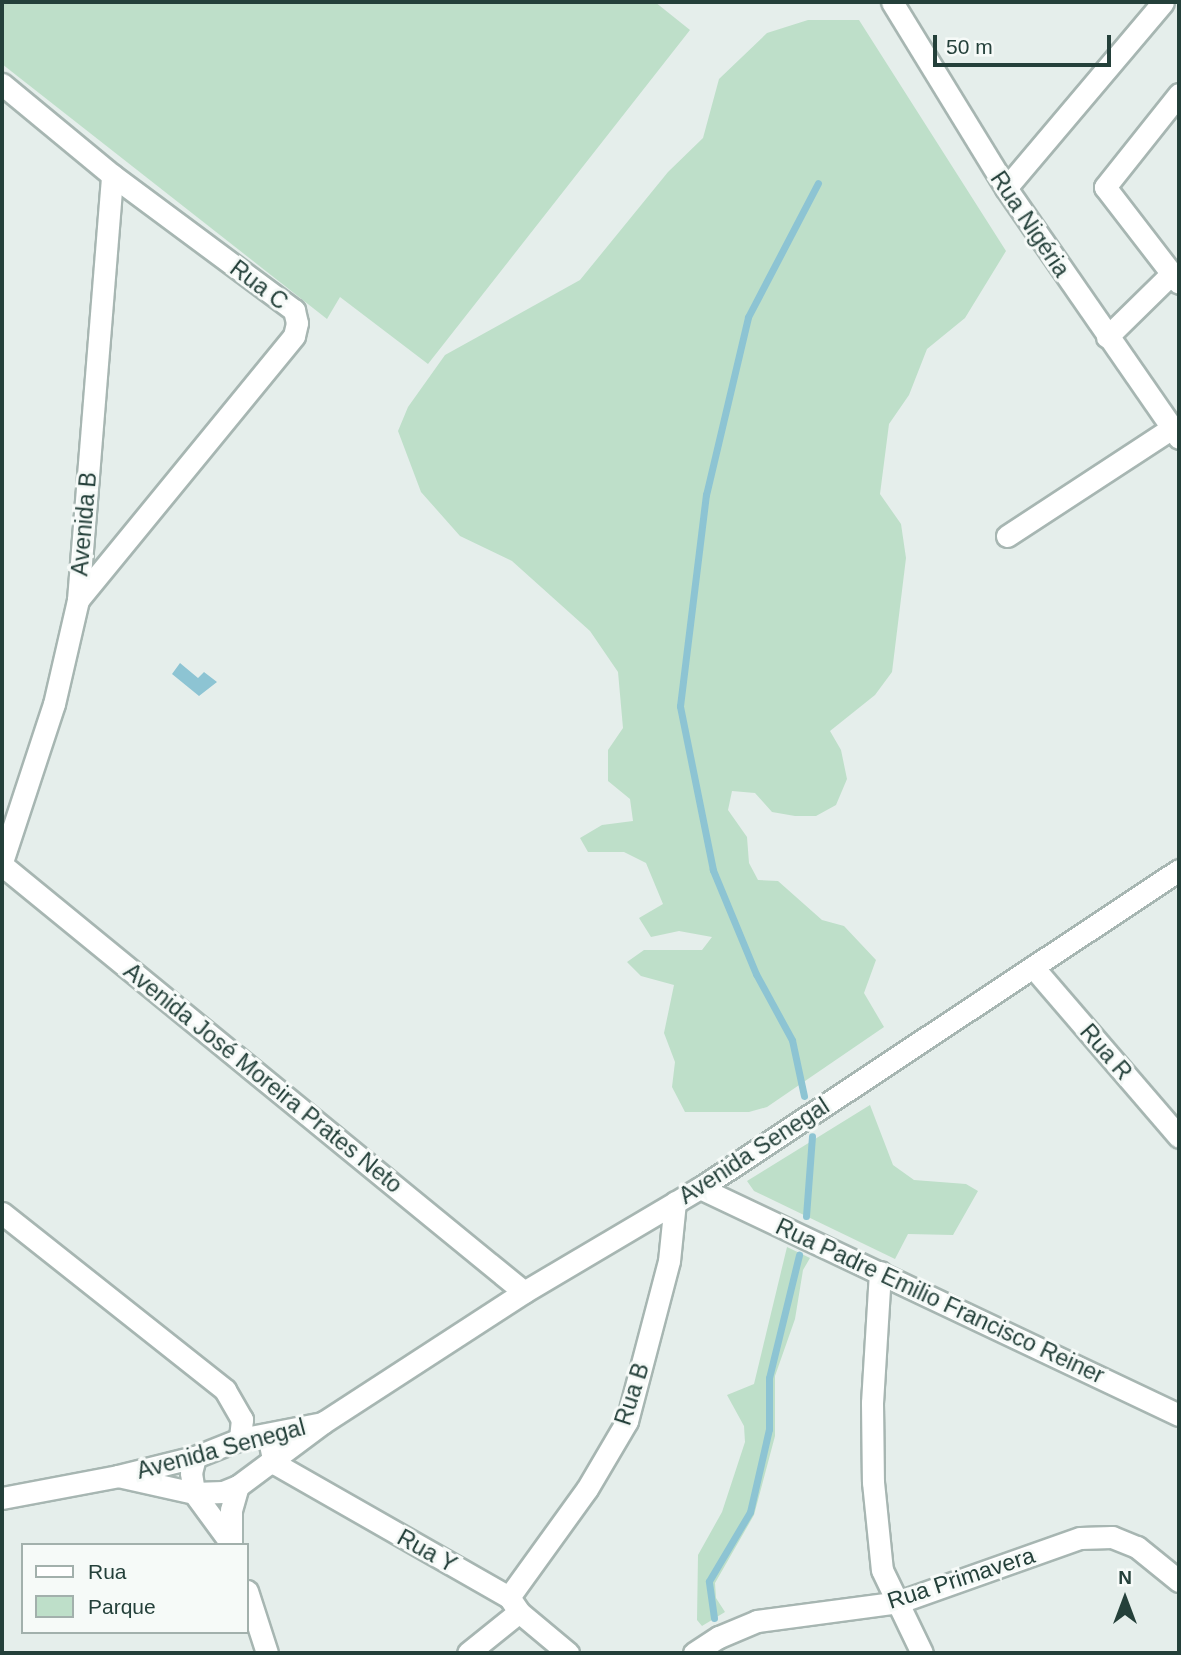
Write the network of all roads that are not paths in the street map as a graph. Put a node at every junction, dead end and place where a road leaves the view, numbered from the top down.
1 (892, 2) edge
2 (1163, 2) edge
3 (2, 84) edge
4 (1179, 94) edge
5 (112, 174) junction
6 (1006, 188) junction
7 (1175, 279) edge
8 (1107, 337) junction
9 (1176, 433) edge
10 (1007, 536) dead end
11 (78, 600) junction
12 (2, 864) edge
13 (1179, 870) edge
14 (1033, 967) junction
15 (1179, 1136) edge
16 (700, 1188) junction
17 (675, 1202) junction
18 (2, 1213) edge
19 (880, 1272) junction
20 (524, 1292) junction
21 (1179, 1415) edge
22 (324, 1422) junction
23 (268, 1434) junction
24 (240, 1439) junction
25 (195, 1457) junction
26 (275, 1463) junction
27 (118, 1476) junction
28 (238, 1486) junction
29 (194, 1493) junction
30 (2, 1498) edge
31 (230, 1543) edge
32 (231, 1543) edge
33 (1179, 1581) edge
34 (248, 1594) edge
35 (899, 1602) junction
36 (514, 1605) junction
37 (267, 1653) edge
38 (468, 1653) edge
39 (568, 1653) edge
40 (694, 1653) edge
41 (922, 1653) edge

1 - 6 street, Rua Nigéria
2 - 6 street
3 - 5 street, Rua C
4 - 7 street
5 - 11 street, Avenida B
5 - 11 street, Rua C
6 - 8 street, Rua Nigéria
7 - 8 street
8 - 9 street, Rua Nigéria
9 - 10 street
11 - 12 street, Avenida B
12 - 20 street, Avenida José Moreira Prates Neto
13 - 14 street, Avenida Senegal
14 - 15 street, Rua R
14 - 16 street, Avenida Senegal
16 - 17 street, Avenida Senegal
16 - 19 street, Rua Padre Emilio Francisco Reiner
17 - 20 street, Avenida Senegal
17 - 36 street, Rua B
18 - 24 street
19 - 21 street, Rua Padre Emilio Francisco Reiner
19 - 35 street
20 - 22 street, Avenida Senegal
22 - 23 street, Avenida Senegal
22 - 26 street, Avenida Senegal
23 - 24 street, Avenida Senegal
23 - 26 street
24 - 25 street, Avenida Senegal
25 - 27 street, Avenida Senegal
25 - 29 street
26 - 28 street, Avenida Senegal
26 - 36 street, Rua Y
27 - 29 street, Avenida Senegal
27 - 30 street, Avenida Senegal
28 - 29 street, Avenida Senegal
28 - 32 street
29 - 31 street
33 - 35 street, Rua Primavera
34 - 37 street
35 - 40 street, Rua Primavera
35 - 41 street
36 - 38 street, Rua B
36 - 39 street, Rua Y

